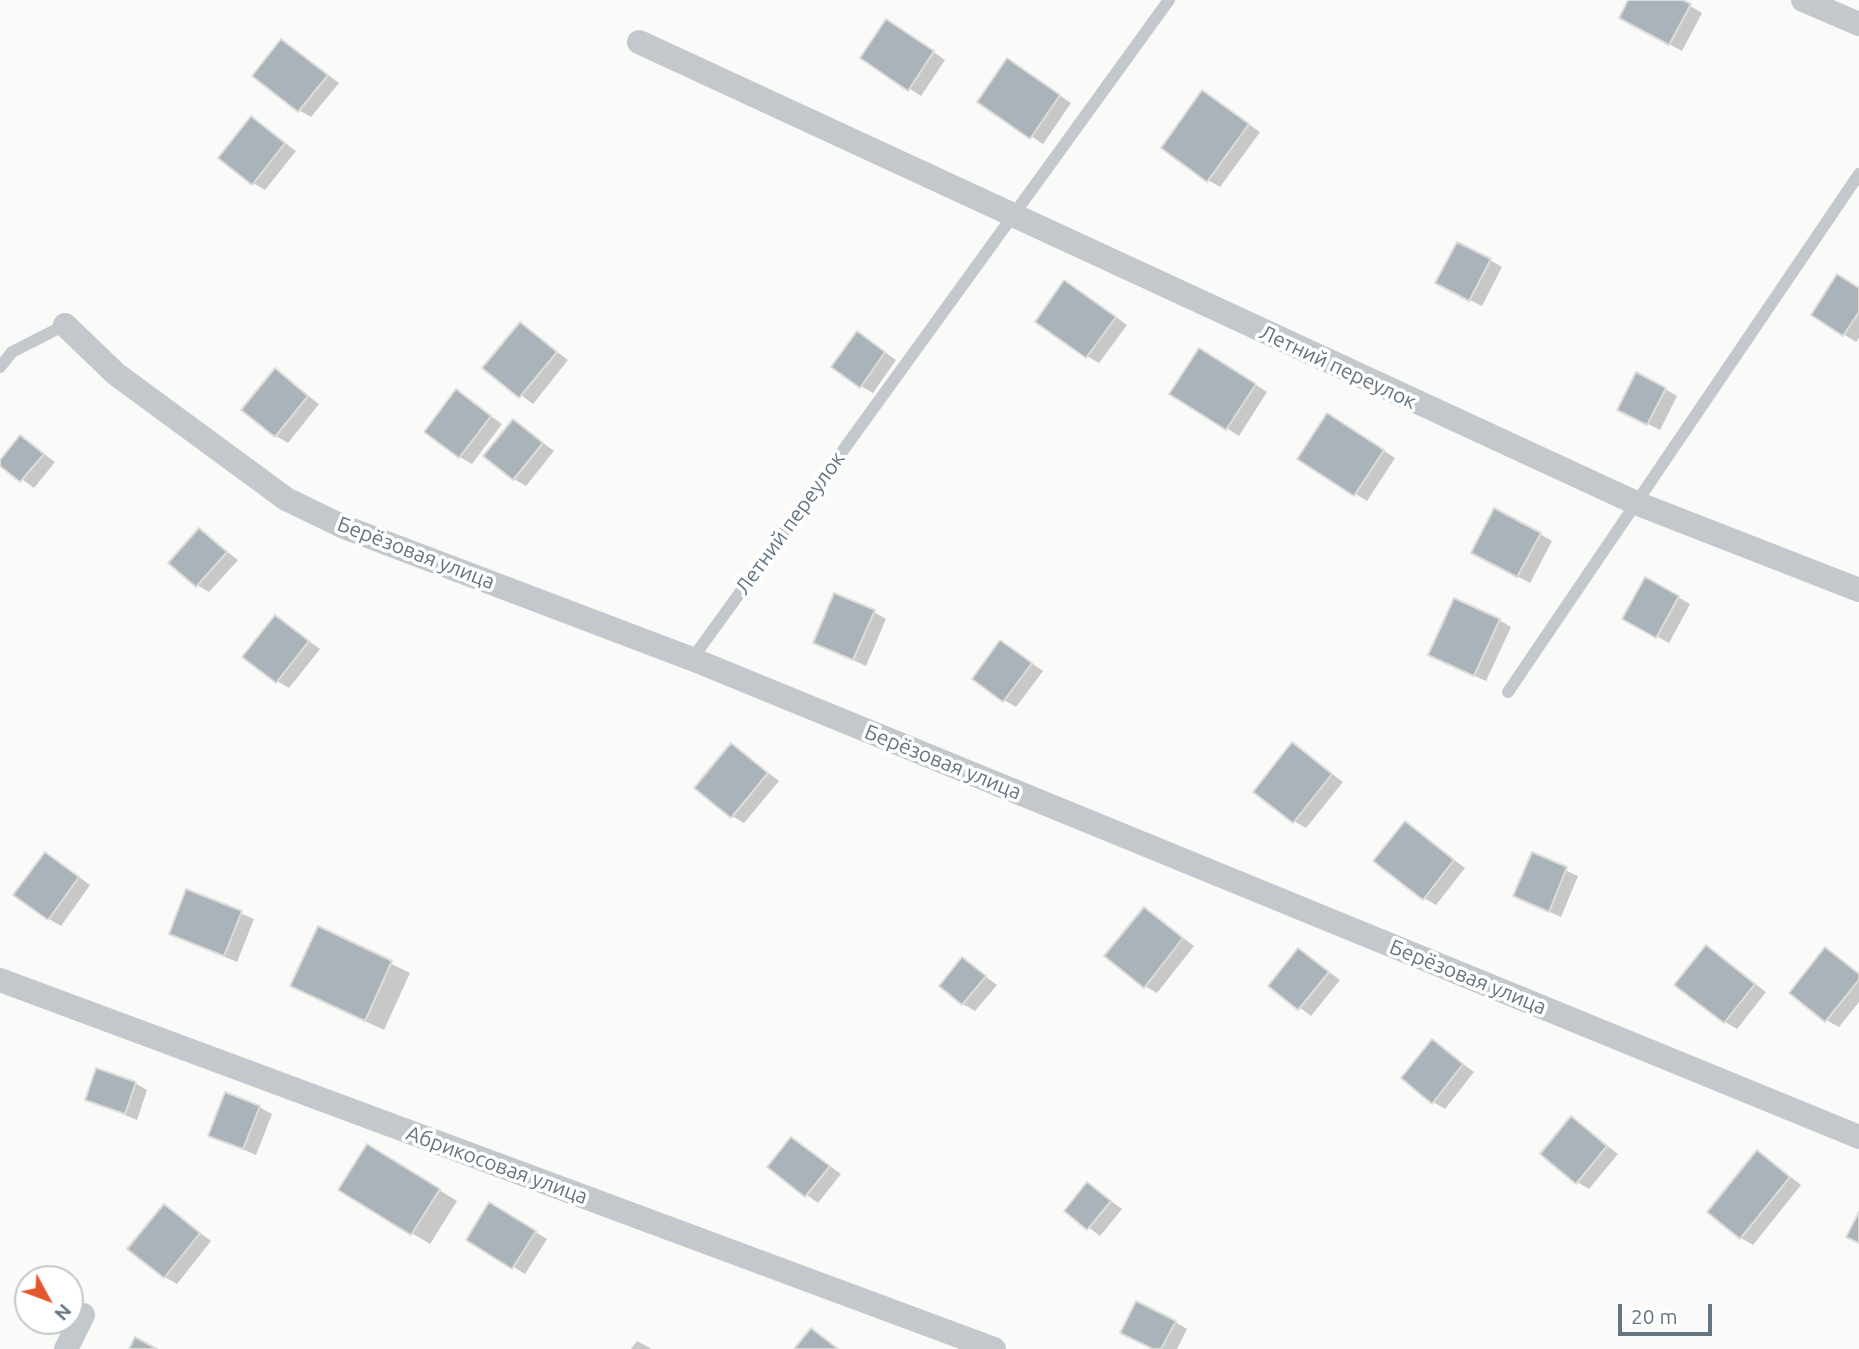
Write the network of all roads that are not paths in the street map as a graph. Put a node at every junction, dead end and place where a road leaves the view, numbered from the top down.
1 (1169, 0) edge
2 (1803, 0) edge
3 (1859, 23) edge
4 (639, 42) dead end
5 (1859, 174) edge
6 (1011, 216) junction
7 (65, 324) joint
8 (0, 367) edge
9 (1636, 503) junction
10 (1859, 590) edge
11 (692, 659) junction
12 (1508, 692) dead end
13 (0, 980) edge
14 (1859, 1137) edge
15 (994, 1349) edge

1 - 6 lane, Летний переулок
2 - 3 street
4 - 6 street, Летний переулок
5 - 9 lane
6 - 9 street, Летний переулок
6 - 11 lane, Летний переулок
7 - 8 lane
7 - 11 street, Берёзовая улица
9 - 10 street, Летний переулок
9 - 12 lane
11 - 14 street, Берёзовая улица
13 - 15 street, Абрикосовая улица

